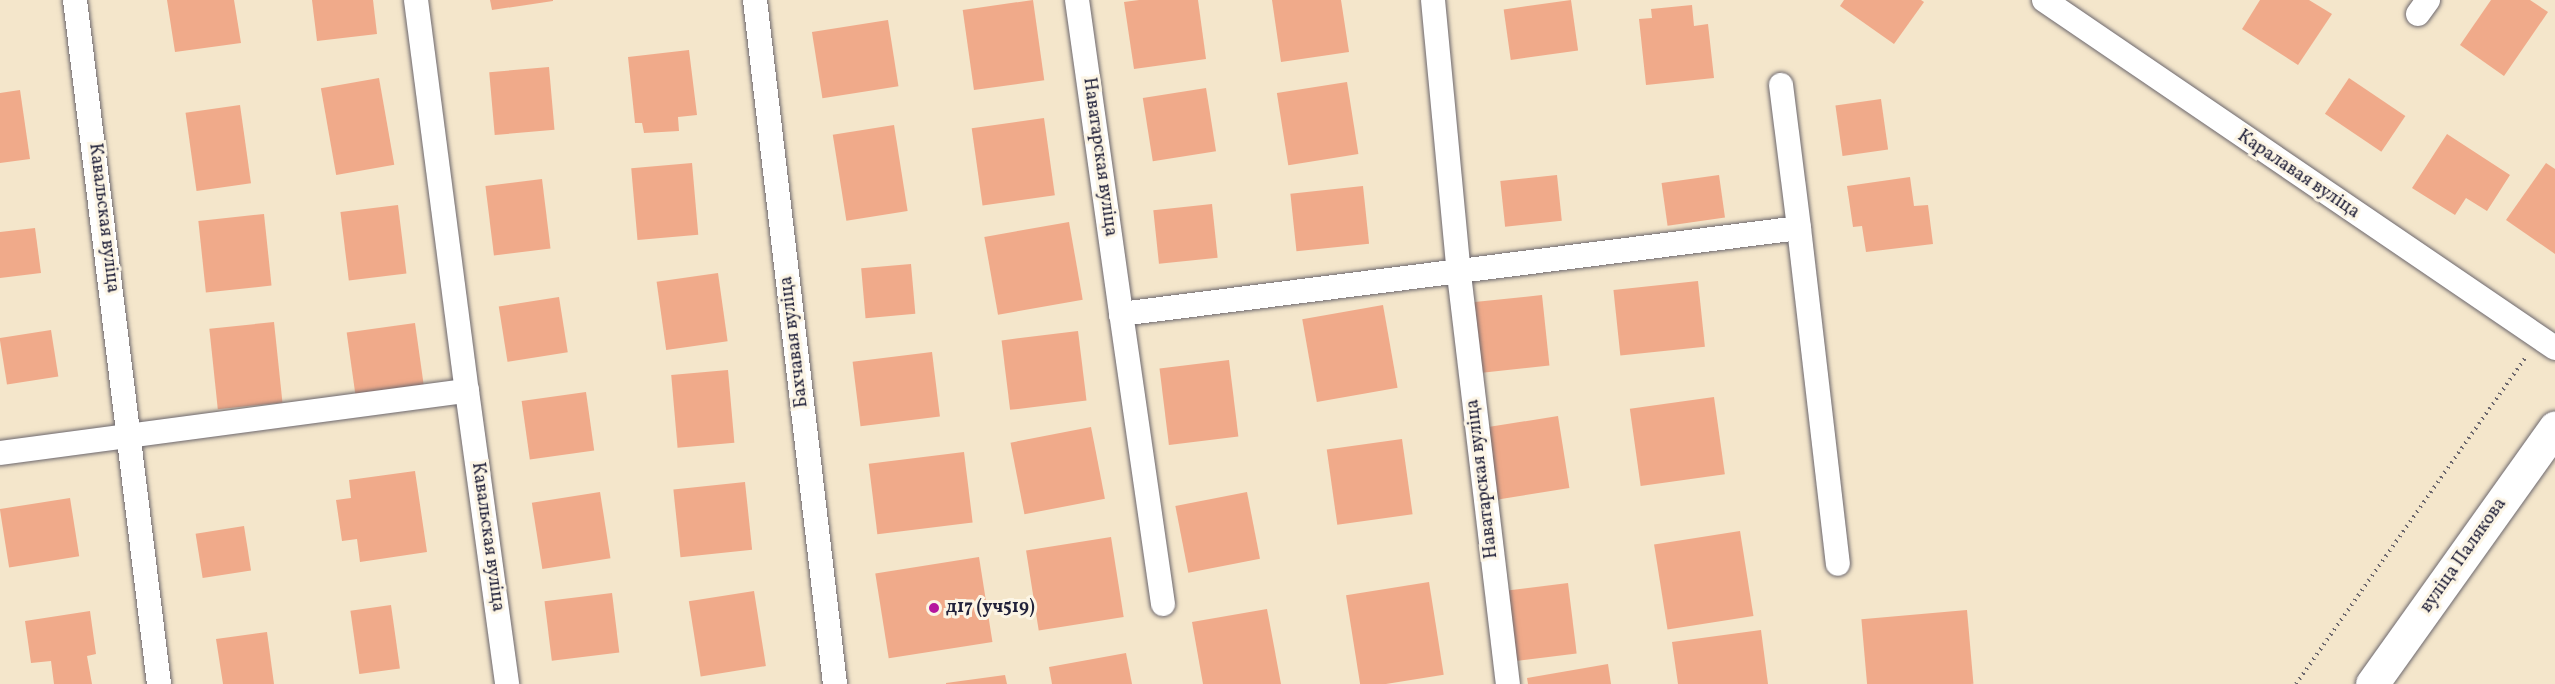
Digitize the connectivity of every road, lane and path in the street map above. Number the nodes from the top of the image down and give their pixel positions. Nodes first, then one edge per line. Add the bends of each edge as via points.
1 (75, 0) edge
2 (416, 0) edge
3 (755, 0) edge
4 (1077, 0) edge
5 (1433, 0) edge
6 (2044, 0) edge
7 (1781, 85) dead end
8 (1799, 228) junction
9 (1459, 274) junction
10 (1121, 314) junction
11 (2548, 343) edge
12 (467, 391) junction
13 (2555, 427) edge
14 (130, 435) junction
15 (0, 453) edge
16 (1838, 564) dead end
17 (1163, 604) dead end
18 (159, 684) edge
19 (507, 684) edge
20 (835, 684) edge
21 (1508, 684) edge
22 (2296, 684) edge
23 (2372, 684) edge

1 - 14 street, Кавальская вуліца
2 - 12 street, Кавальская вуліца
3 - 20 street, Бахчавая вуліца
4 - 10 street, Наватарская вуліца
5 - 9 street, Наватарская вуліца
6 - 11 street, Каралавая вуліца
7 - 8 street
8 - 9 street
8 - 16 street
9 - 10 street
9 - 21 street, Наватарская вуліца
10 - 17 street, Наватарская вуліца
11 - 22 path
12 - 14 street
12 - 19 street, Кавальская вуліца
13 - 23 street, вуліца Палякова
14 - 15 street
14 - 18 street, Кавальская вуліца

